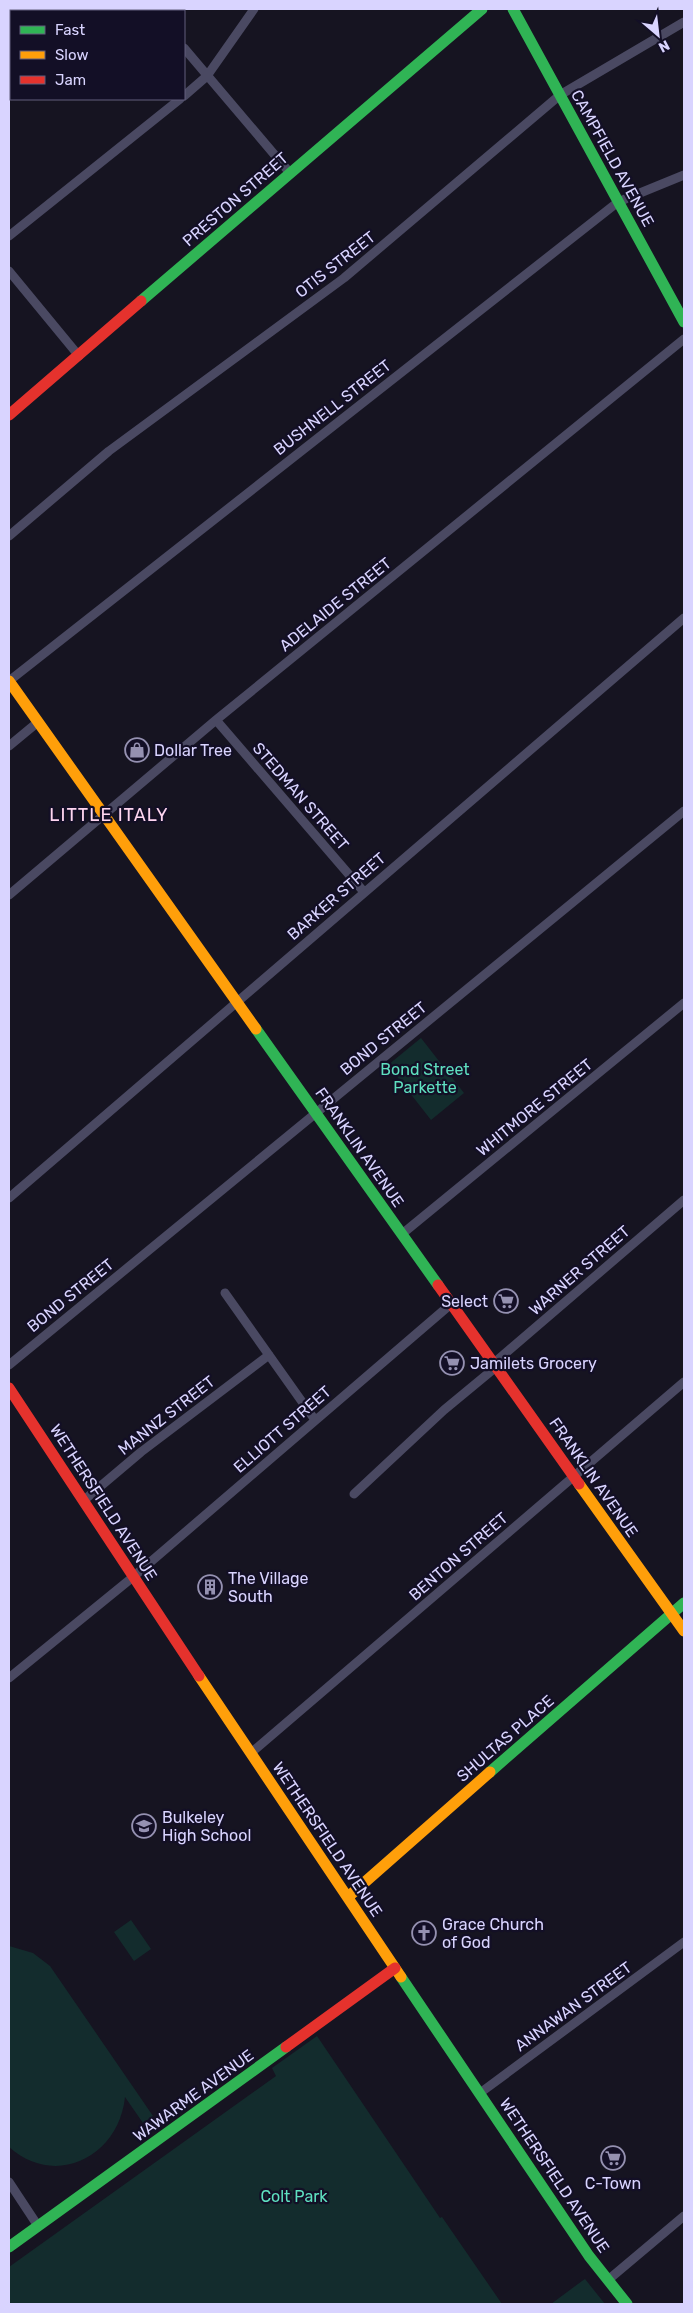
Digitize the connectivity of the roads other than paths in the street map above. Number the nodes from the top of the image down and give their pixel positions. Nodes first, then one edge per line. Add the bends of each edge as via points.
1 (254, 9) edge
2 (482, 9) edge
3 (513, 9) edge
4 (684, 22) edge
5 (185, 49) edge
6 (208, 76) junction
7 (185, 95) edge
8 (560, 95) junction
9 (179, 100) edge
10 (290, 173) junction
11 (684, 175) edge
12 (618, 202) junction
13 (9, 236) edge
14 (9, 271) edge
15 (684, 322) edge
16 (684, 339) edge
17 (79, 356) junction
18 (9, 415) edge
19 (9, 536) edge
20 (684, 618) edge
21 (9, 681) edge
22 (216, 720) junction
23 (38, 722) junction
24 (9, 746) edge
25 (684, 810) edge
26 (104, 815) junction
27 (364, 892) junction
28 (9, 895) edge
29 (236, 1002) junction
30 (684, 1003) edge
31 (316, 1113) junction
32 (9, 1198) edge
33 (684, 1200) edge
34 (402, 1234) junction
35 (225, 1293) dead end
36 (451, 1304) junction
37 (269, 1355) junction
38 (9, 1365) edge
39 (495, 1365) junction
40 (684, 1382) edge
41 (9, 1388) edge
42 (315, 1420) junction
43 (574, 1476) junction
44 (354, 1494) dead end
45 (83, 1501) junction
46 (133, 1577) junction
47 (684, 1603) edge
48 (672, 1614) junction
49 (684, 1631) edge
50 (9, 1678) edge
51 (251, 1753) junction
52 (348, 1897) junction
53 (684, 1942) edge
54 (396, 1968) junction
55 (480, 2093) junction
56 (9, 2182) edge
57 (684, 2216) edge
58 (38, 2226) junction
59 (9, 2247) edge
60 (608, 2280) junction
61 (627, 2304) edge

1 - 6 street
2 - 10 main road, PRESTON STREET
3 - 8 main road, CAMPFIELD AVENUE
4 - 8 street, OTIS STREET
5 - 6 street
6 - 7 street
6 - 10 street
8 - 12 main road, CAMPFIELD AVENUE
8 - 19 street, OTIS STREET via 344,278 109,451
9 - 13 street
10 - 17 main road, PRESTON STREET
11 - 12 street, BUSHNELL STREET
12 - 15 main road, CAMPFIELD AVENUE
12 - 21 street, BUSHNELL STREET
14 - 17 street
16 - 22 street, ADELAIDE STREET
17 - 18 main road, PRESTON STREET
20 - 27 street, BARKER STREET
21 - 23 main road, FRANKLIN AVENUE
22 - 26 street, ADELAIDE STREET
22 - 27 street, STEDMAN STREET
23 - 24 street
23 - 26 main road, FRANKLIN AVENUE
25 - 31 street, BOND STREET
26 - 28 street, ADELAIDE STREET
26 - 29 main road, FRANKLIN AVENUE
27 - 29 street, BARKER STREET
29 - 31 main road, FRANKLIN AVENUE
29 - 32 street, BARKER STREET
30 - 34 street, WHITMORE STREET
31 - 34 main road, FRANKLIN AVENUE
31 - 38 street, BOND STREET
33 - 39 street, WARNER STREET
34 - 36 main road, FRANKLIN AVENUE
35 - 37 street
36 - 39 main road, FRANKLIN AVENUE
36 - 42 street, ELLIOTT STREET
37 - 42 street
37 - 45 street, MANNZ STREET via 141,1452
39 - 43 main road, FRANKLIN AVENUE
39 - 44 street, WARNER STREET
40 - 43 street, BENTON STREET
41 - 45 main road, WETHERSFIELD AVENUE
42 - 46 street, ELLIOTT STREET
43 - 48 main road, FRANKLIN AVENUE
43 - 51 street, BENTON STREET
45 - 46 main road, WETHERSFIELD AVENUE
46 - 50 street, ELLIOTT STREET
46 - 51 main road, WETHERSFIELD AVENUE
47 - 48 main road, SHULTAS PLACE
48 - 49 main road, FRANKLIN AVENUE
48 - 52 main road, SHULTAS PLACE
51 - 52 main road, WETHERSFIELD AVENUE
52 - 54 main road, WETHERSFIELD AVENUE
53 - 55 street, ANNAWAN STREET
54 - 55 main road, WETHERSFIELD AVENUE
54 - 58 main road, WAWARME AVENUE
55 - 60 main road, WETHERSFIELD AVENUE
56 - 58 street
57 - 60 street
58 - 59 main road, WAWARME AVENUE
60 - 61 main road, WETHERSFIELD AVENUE

